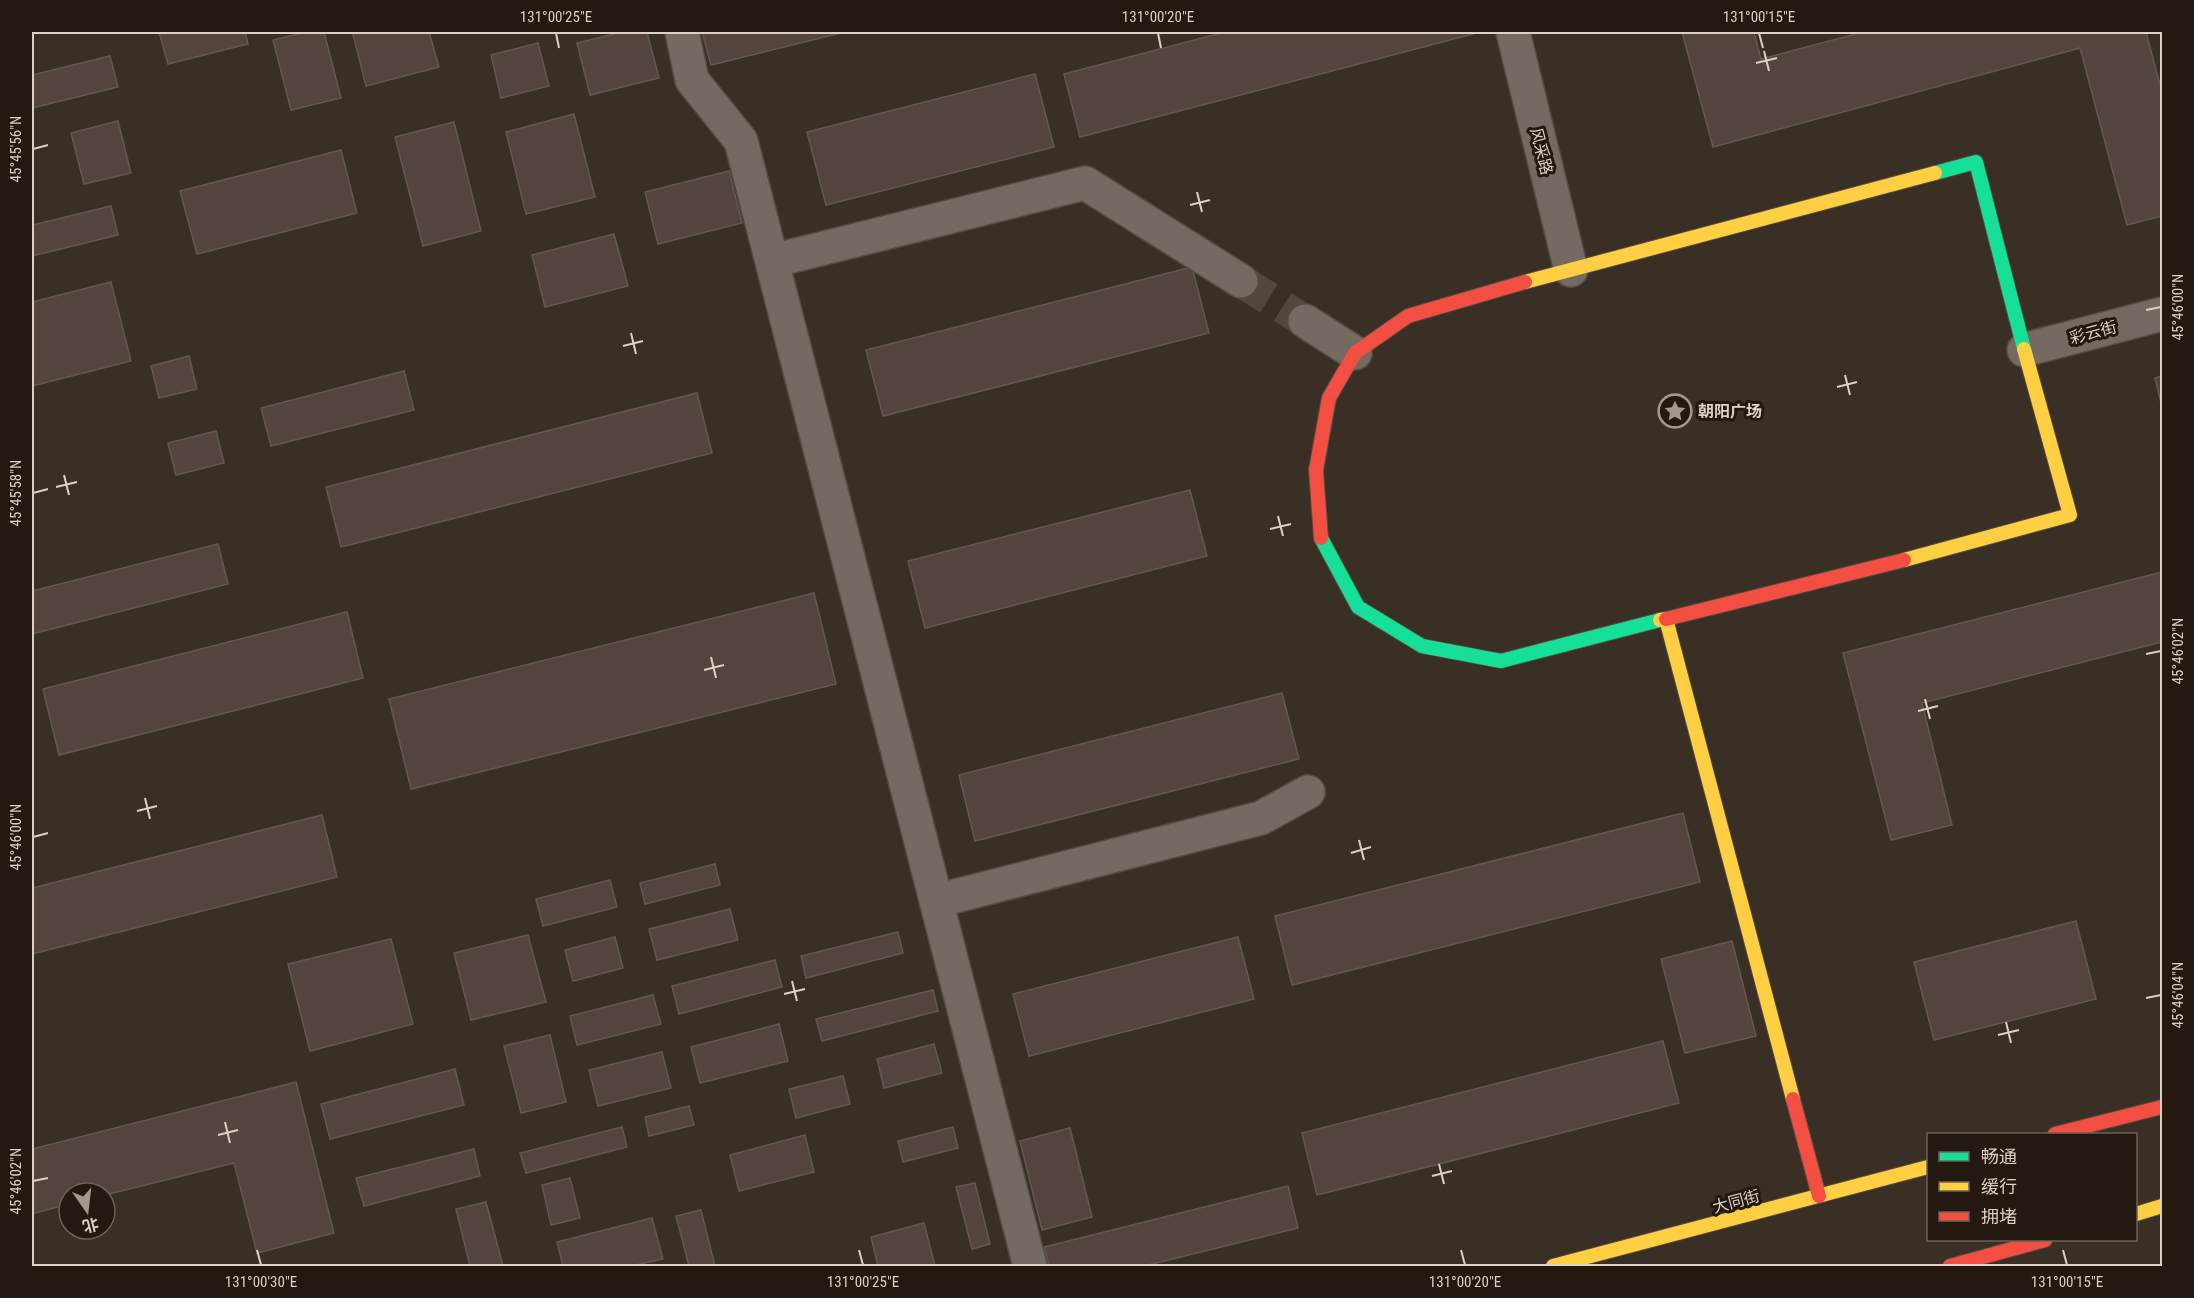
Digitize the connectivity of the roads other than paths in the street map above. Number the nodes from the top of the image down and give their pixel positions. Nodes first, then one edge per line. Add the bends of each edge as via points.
1 (682, 32) edge
2 (1513, 32) edge
3 (772, 261) junction
4 (1571, 270) junction
5 (1241, 281) tunnel mouth
6 (2163, 314) edge
7 (1305, 321) tunnel mouth
8 (2024, 350) junction
9 (1355, 353) junction
10 (1666, 619) junction
11 (1308, 792) dead end
12 (936, 901) junction
13 (2163, 1107) edge
14 (2059, 1133) edge
15 (1927, 1168) edge
16 (1819, 1196) junction
17 (2163, 1206) edge
18 (2137, 1214) edge
19 (2038, 1241) edge
20 (1030, 1266) edge
21 (1553, 1266) edge
22 (1950, 1266) edge

1 - 3 street via 692,80 741,141
2 - 4 street, 风采路
3 - 5 street via 1085,183
3 - 12 street
4 - 8 street via 1977,162
4 - 9 street via 1408,316
6 - 8 street, 彩云街
7 - 9 street
8 - 10 street via 2070,515
9 - 10 street via 1329,398 1316,470 1319,535 1358,607 1422,646 1501,662
10 - 16 street
11 - 12 street via 1261,818
12 - 20 street
13 - 14 street
15 - 16 street, 大同街
16 - 21 street, 大同街
17 - 18 street
19 - 22 street

